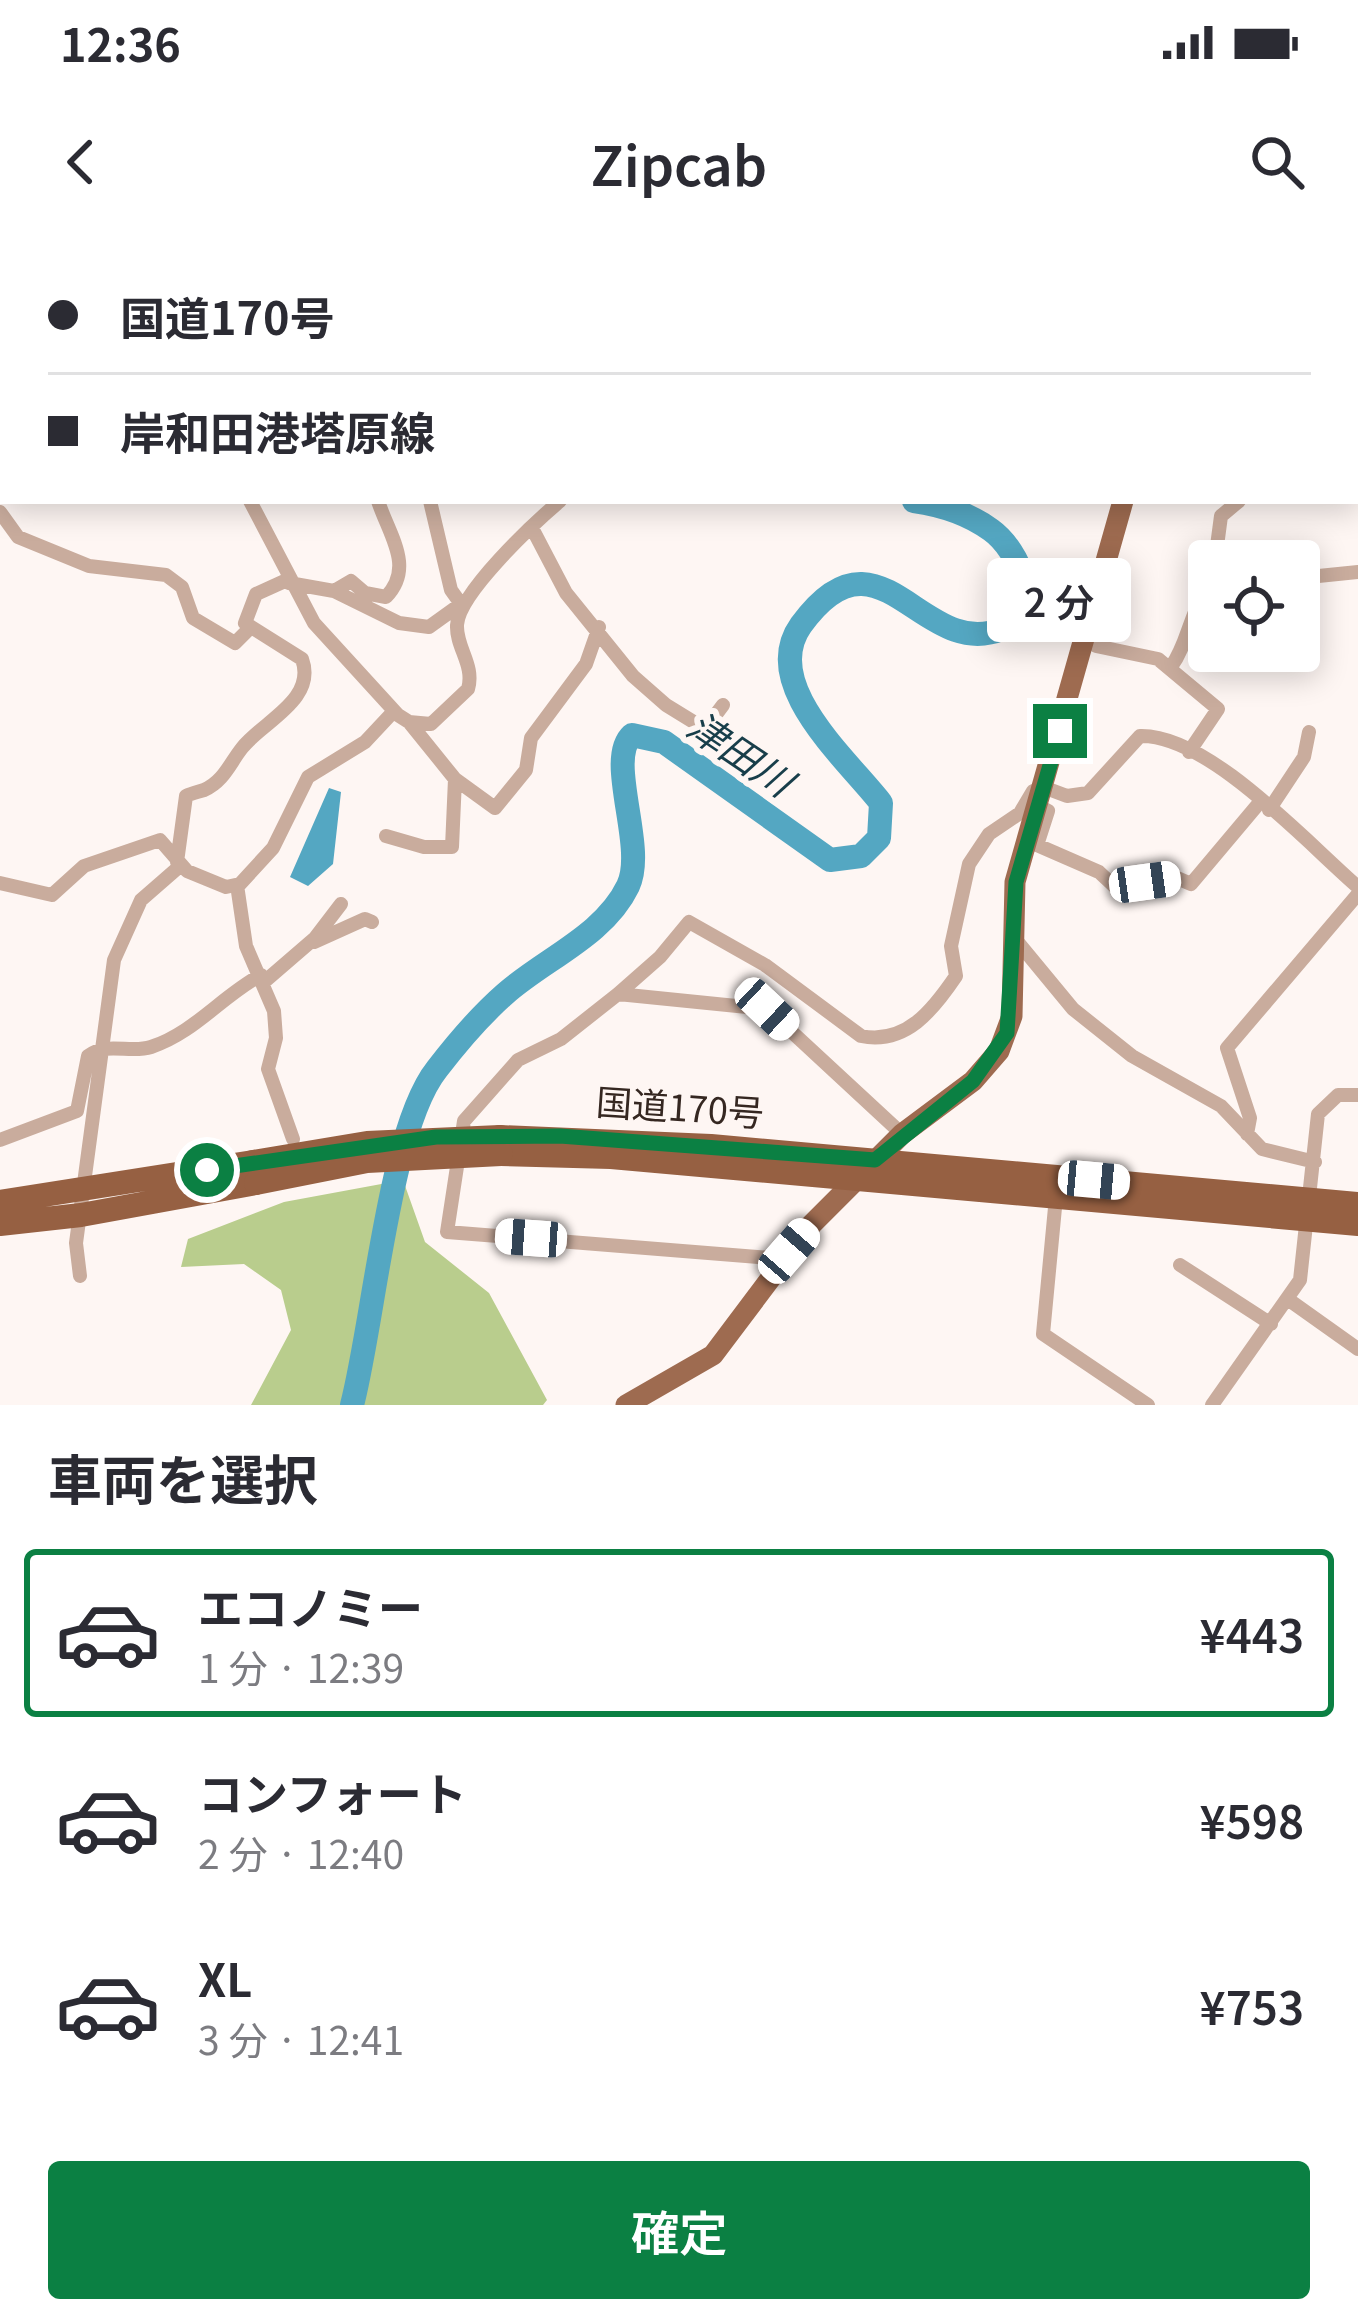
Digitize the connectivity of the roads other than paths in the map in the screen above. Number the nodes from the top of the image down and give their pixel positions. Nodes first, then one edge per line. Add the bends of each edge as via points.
1 (251, 504) edge
2 (379, 504) edge
3 (431, 504) edge
4 (1122, 504) edge
5 (1235, 504) edge
6 (541, 508) edge
7 (0, 512) edge
8 (532, 528) junction
9 (1218, 540) edge
10 (1356, 571) edge
11 (1320, 575) edge
12 (288, 582) junction
13 (334, 592) junction
14 (461, 604) junction
15 (1093, 614) junction
16 (599, 627) junction
17 (249, 629) junction
18 (1188, 635) edge
19 (1171, 667) junction
20 (723, 705) dead end
21 (394, 711) junction
22 (409, 722) junction
23 (1310, 732) dead end
24 (1189, 752) junction
25 (1050, 763) junction
26 (455, 779) junction
27 (1040, 796) junction
28 (1264, 806) junction
29 (386, 836) dead end
30 (178, 864) junction
31 (0, 884) edge
32 (237, 885) junction
33 (1358, 891) edge
34 (341, 904) dead end
35 (372, 922) dead end
36 (1013, 936) junction
37 (309, 944) junction
38 (263, 979) junction
39 (618, 994) junction
40 (98, 1048) junction
41 (1358, 1095) edge
42 (1247, 1133) junction
43 (902, 1134) junction
44 (293, 1139) dead end
45 (0, 1140) edge
46 (501, 1145) junction
47 (875, 1160) junction
48 (1315, 1162) junction
49 (857, 1181) junction
50 (1056, 1197) junction
51 (0, 1202) edge
52 (81, 1204) junction
53 (1358, 1204) edge
54 (1311, 1209) junction
55 (0, 1223) edge
56 (1358, 1224) edge
57 (783, 1259) junction
58 (1180, 1265) dead end
59 (80, 1276) dead end
60 (1289, 1300) junction
61 (1271, 1324) junction
62 (1358, 1349) edge
63 (626, 1405) edge
64 (1148, 1405) edge
65 (1212, 1405) edge

1 - 12 street
2 - 13 street via 402,558 398,583 386,597 351,581
3 - 14 street
4 - 15 main road
5 - 9 street via 1221,516
6 - 8 street
7 - 17 street via 18,537 89,566 166,575 182,587 193,618 235,643
8 - 14 street
8 - 16 street via 566,592
10 - 11 street
12 - 13 street
12 - 17 street via 256,594 245,613
12 - 21 street via 336,652
13 - 14 street via 416,627
14 - 22 street via 456,630 469,663 468,689 444,718
15 - 19 street via 1101,621 1096,646
15 - 25 main road
16 - 20 street via 633,676 666,705 705,729
16 - 26 street via 586,664 531,738 526,770 495,808
17 - 30 street via 302,659 304,677 291,706 243,746 233,767 186,796
18 - 19 street
19 - 24 street via 1218,709
21 - 22 street
21 - 32 street via 365,742 308,778 273,848
22 - 26 street
23 - 28 street via 1304,757
24 - 27 street via 1163,736 1140,736 1088,794
24 - 28 street
25 - 27 main road
25 - 39 street via 1028,803 989,834 969,864 951,946 956,976 895,1037 862,1036 689,922
26 - 29 street via 452,847
27 - 28 street via 1048,812 1036,845 1114,886 1177,878 1191,884
27 - 36 main road via 1016,882
28 - 33 street
30 - 31 street via 160,840 84,866 52,895
30 - 32 street
30 - 40 street via 141,900 122,934
32 - 38 street via 241,929
33 - 42 street via 1228,1048 1250,1118
34 - 37 street
35 - 37 street
36 - 42 street via 1088,1022 1132,1057 1221,1106
36 - 43 main road via 1012,1016 999,1051
37 - 38 street
38 - 40 street via 228,993 193,1026 148,1048
38 - 44 street via 276,1038 268,1069
39 - 43 street via 767,1009
39 - 57 street via 561,1040 518,1060 464,1121 446,1232
40 - 45 street via 88,1056 77,1111
40 - 52 street
41 - 48 street via 1325,1102
42 - 48 street via 1262,1149
43 - 47 main road
46 - 47 highway, 国道170号 via 560,1136
46 - 49 highway, 国道170号
46 - 52 highway, 国道170号, bridge via 254,1172
47 - 49 main road
47 - 54 highway, 国道170号
48 - 54 street
49 - 50 highway, 国道170号
49 - 57 main road
50 - 54 highway, 国道170号
50 - 64 street via 1042,1334
51 - 52 highway, 国道170号
52 - 55 highway, 国道170号
52 - 59 street
53 - 54 highway, 国道170号
54 - 56 highway, 国道170号
54 - 60 street
57 - 63 main road via 713,1354
58 - 61 street
60 - 61 street
60 - 62 street
61 - 65 street

